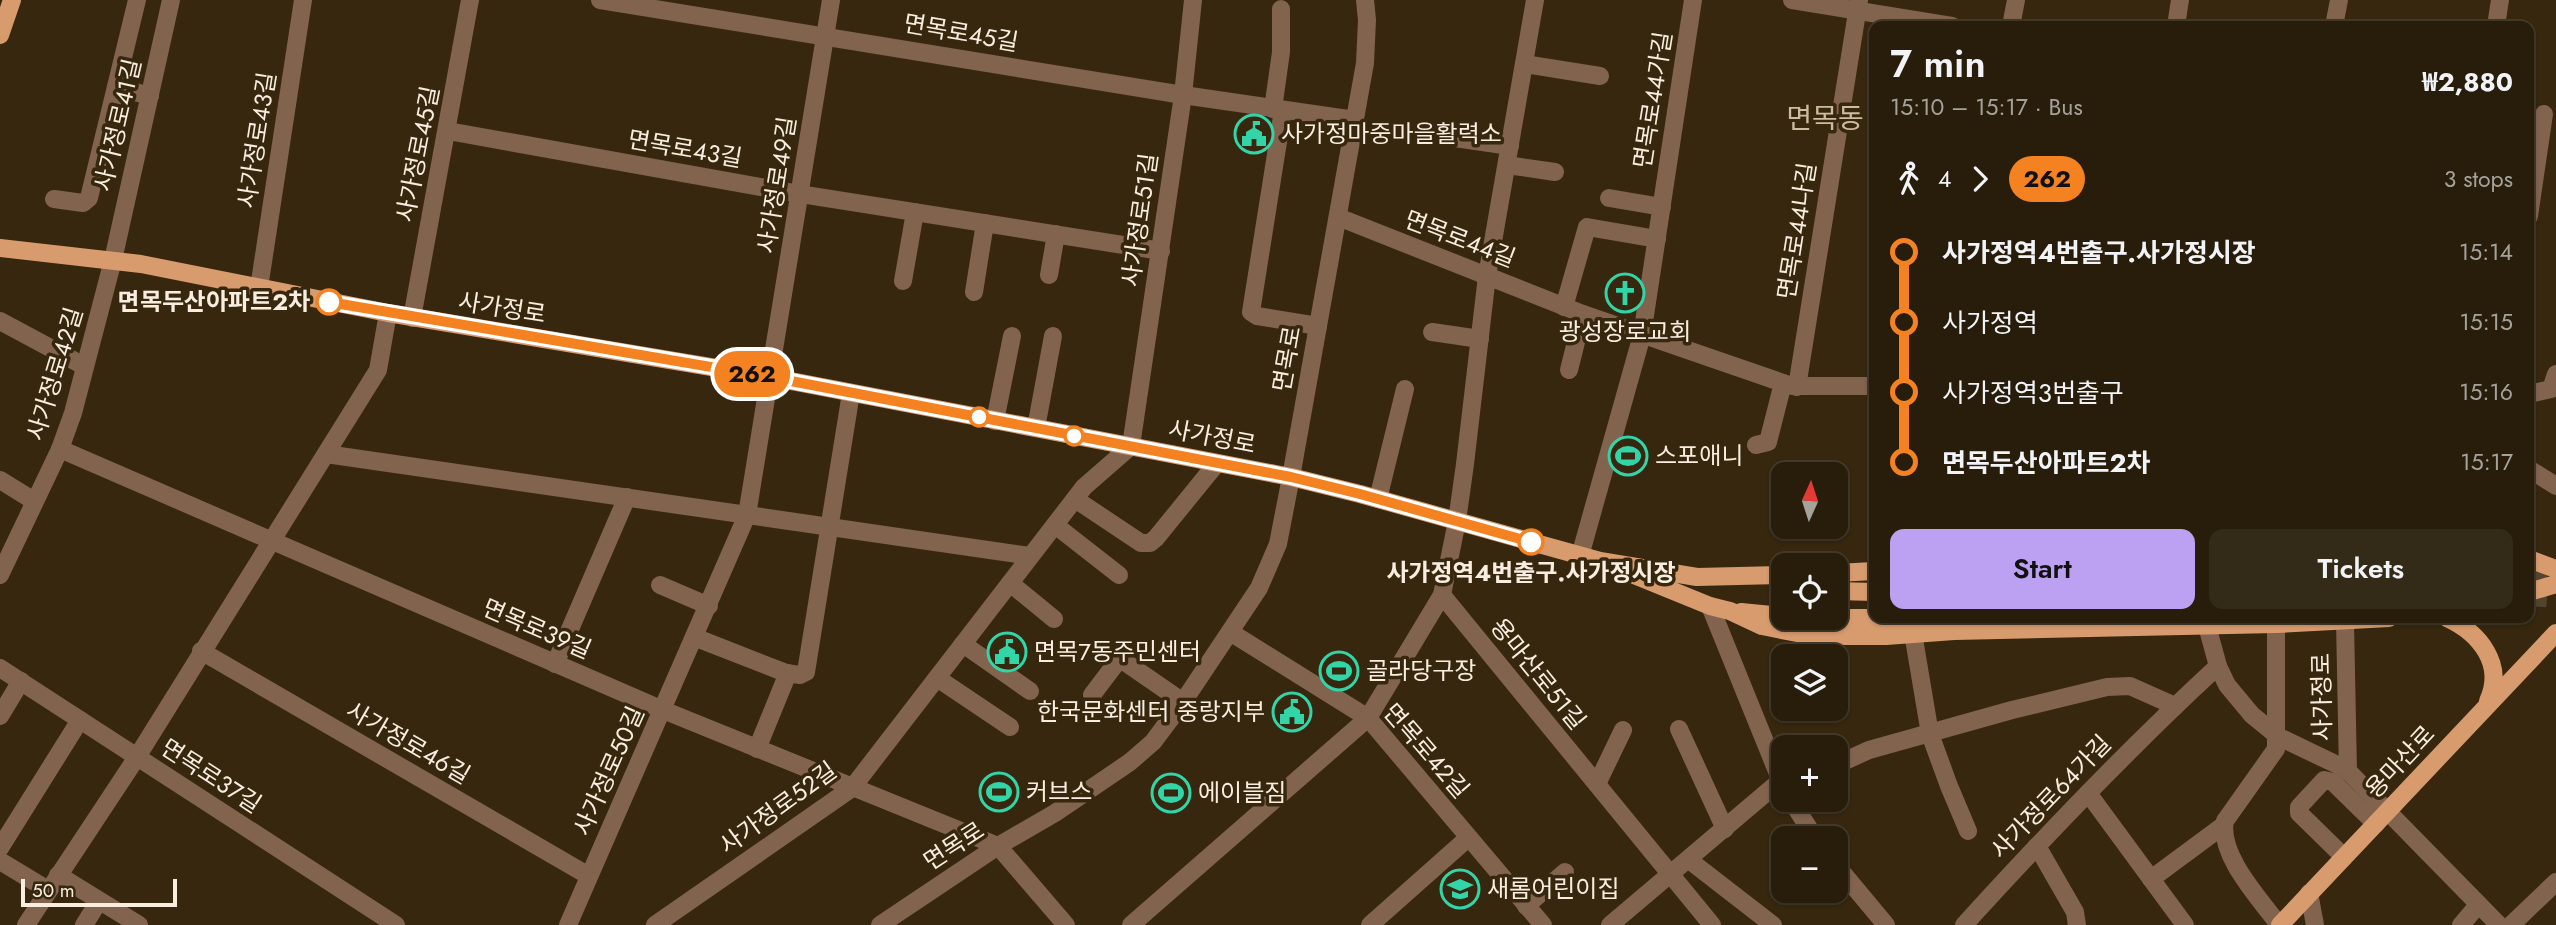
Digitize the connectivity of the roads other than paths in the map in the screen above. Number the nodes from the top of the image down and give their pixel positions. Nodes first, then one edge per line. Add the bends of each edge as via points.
1 (12, 0) edge
2 (137, 0) edge
3 (171, 0) edge
4 (303, 0) edge
5 (470, 0) edge
6 (605, 0) edge
7 (831, 0) edge
8 (1193, 0) edge
9 (1366, 0) edge
10 (1535, 0) edge
11 (1693, 0) edge
12 (1792, 0) edge
13 (2016, 0) edge
14 (2180, 0) edge
15 (2339, 0) edge
16 (2500, 0) edge
17 (1858, 6) edge
18 (691, 7) edge
19 (1281, 9) dead end
20 (1928, 21) edge
21 (2012, 21) edge
22 (2177, 21) edge
23 (2335, 21) edge
24 (2497, 21) edge
25 (0, 35) edge
26 (826, 35) junction
27 (1524, 64) junction
28 (1600, 76) dead end
29 (116, 87) junction
30 (1183, 95) junction
31 (150, 96) junction
32 (1278, 109) junction
33 (2543, 114) edge
34 (1355, 120) junction
35 (448, 131) junction
36 (1448, 137) dead end
37 (1510, 146) junction
38 (1507, 165) junction
39 (1555, 172) dead end
40 (2534, 180) edge
41 (800, 194) junction
42 (1609, 198) dead end
43 (54, 199) dead end
44 (1662, 207) junction
45 (915, 212) junction
46 (1338, 218) junction
47 (985, 223) junction
48 (1056, 234) junction
49 (1657, 239) junction
50 (0, 248) edge
51 (1161, 251) junction
52 (113, 260) junction
53 (1049, 275) dead end
54 (1487, 276) junction
55 (903, 281) dead end
56 (259, 288) junction
57 (974, 292) dead end
58 (1564, 307) junction
59 (388, 313) junction
60 (1583, 314) junction
61 (412, 318) junction
62 (0, 321) edge
63 (1318, 326) junction
64 (1432, 332) dead end
65 (1642, 335) junction
66 (1012, 336) dead end
67 (1053, 336) dead end
68 (1480, 339) junction
69 (84, 366) junction
70 (1569, 370) dead end
71 (2556, 374) edge
72 (770, 377) junction
73 (1790, 385) junction
74 (1869, 386) edge
75 (1405, 389) dead end
76 (851, 393) junction
77 (2534, 393) edge
78 (995, 421) junction
79 (1036, 428) junction
80 (1756, 445) dead end
81 (1131, 446) junction
82 (60, 449) junction
83 (326, 454) junction
84 (1217, 463) junction
85 (2534, 472) edge
86 (1291, 477) junction
87 (0, 480) edge
88 (2556, 486) edge
89 (627, 497) junction
90 (1075, 499) junction
91 (1378, 499) junction
92 (34, 501) junction
93 (747, 515) junction
94 (1457, 521) junction
95 (1055, 525) junction
96 (830, 528) junction
97 (273, 541) junction
98 (1030, 556) junction
99 (1580, 556) junction
100 (1600, 561) junction
101 (2534, 561) edge
102 (2556, 569) edge
103 (1869, 571) edge
104 (1848, 572) edge
105 (0, 575) edge
106 (1119, 575) dead end
107 (1771, 575) edge
108 (1697, 577) junction
109 (1010, 583) junction
110 (2556, 584) edge
111 (660, 585) dead end
112 (1771, 586) edge
113 (1848, 591) edge
114 (2534, 591) edge
115 (1869, 592) edge
116 (1442, 595) junction
117 (709, 606) junction
118 (1710, 606) junction
119 (1730, 611) junction
120 (1771, 615) edge
121 (1848, 618) edge
122 (1869, 618) edge
123 (1054, 619) dead end
124 (2299, 623) edge
125 (2345, 623) edge
126 (2455, 623) edge
127 (2276, 624) junction
128 (2207, 626) junction
129 (1230, 632) junction
130 (1913, 632) junction
131 (2556, 633) edge
132 (694, 637) junction
133 (964, 644) junction
134 (201, 651) junction
135 (555, 664) junction
136 (2218, 666) junction
137 (0, 668) edge
138 (788, 673) junction
139 (937, 678) junction
140 (21, 681) junction
141 (1030, 691) dead end
142 (1092, 695) dead end
143 (1183, 702) junction
144 (2175, 706) junction
145 (2486, 708) junction
146 (663, 710) junction
147 (0, 716) edge
148 (1368, 718) junction
149 (80, 720) junction
150 (1010, 727) dead end
151 (1679, 729) dead end
152 (1623, 730) dead end
153 (1930, 734) junction
154 (2278, 736) junction
155 (757, 748) junction
156 (1771, 756) edge
157 (136, 757) junction
158 (1848, 760) edge
159 (2348, 772) junction
160 (1597, 784) junction
161 (852, 788) junction
162 (1771, 792) edge
163 (2088, 793) junction
164 (2382, 818) junction
165 (2224, 825) junction
166 (1725, 829) junction
167 (1968, 831) dead end
168 (1468, 838) junction
169 (998, 846) junction
170 (2037, 846) junction
171 (0, 848) edge
172 (2344, 857) junction
173 (1689, 860) junction
174 (0, 861) edge
175 (1565, 872) dead end
176 (58, 875) junction
177 (1671, 875) junction
178 (589, 876) junction
179 (1848, 879) edge
180 (2151, 879) junction
181 (2556, 881) edge
182 (48, 890) junction
183 (2309, 893) junction
184 (99, 901) junction
185 (2478, 905) junction
186 (1526, 906) junction
187 (26, 925) edge
188 (84, 925) edge
189 (139, 925) edge
190 (396, 925) edge
191 (568, 925) edge
192 (656, 925) edge
193 (880, 925) edge
194 (1066, 925) edge
195 (1131, 925) edge
196 (1370, 925) edge
197 (1543, 925) edge
198 (1611, 925) edge
199 (1712, 925) edge
200 (1773, 925) edge
201 (1886, 925) edge
202 (1964, 925) edge
203 (2077, 925) edge
204 (2185, 925) edge
205 (2279, 925) edge
206 (2315, 925) edge
207 (2461, 925) edge
208 (2499, 925) edge
209 (2511, 925) edge

1 - 25 main road
2 - 29 street
3 - 31 street, 사가정로41길
4 - 56 street, 사가정로43길
5 - 35 street, 사가정로45길
6 - 18 street, 면목로45길
7 - 26 street, 사가정로49길
8 - 30 street, 사가정로51길
9 - 34 street, 면목로 via 1365,63
10 - 27 street
11 - 44 street, 면목로44가길
12 - 17 street
13 - 21 street
14 - 22 street
15 - 23 street
16 - 24 street
17 - 20 street
17 - 73 street, 면목로44나길
18 - 26 street, 면목로45길
19 - 32 street
26 - 30 street, 면목로45길
26 - 41 street, 사가정로49길
27 - 28 street
27 - 37 street
29 - 31 street
29 - 43 street via 89,198 83,203
30 - 32 street, 면목로45길
30 - 51 street, 사가정로51길
31 - 52 street, 사가정로41길
32 - 34 street, 면목로45길
32 - 63 street via 1251,312
33 - 40 street
34 - 46 street, 면목로
35 - 41 street, 면목로43길
35 - 61 street, 사가정로45길
36 - 37 street
37 - 38 street
38 - 39 street
38 - 54 street
41 - 45 street, 면목로43길
41 - 72 street, 사가정로49길
42 - 44 street, 면목로44가길
44 - 49 street, 면목로44가길
45 - 47 street, 면목로43길
45 - 55 street
46 - 54 street, 면목로44길
46 - 63 street, 면목로
47 - 48 street, 면목로43길
47 - 57 street
48 - 51 street, 면목로43길
48 - 53 street
49 - 58 street via 1587,227
49 - 65 street, 면목로44가길
50 - 52 main road, 사가정로
51 - 81 street, 사가정로51길
52 - 56 main road, 사가정로
52 - 69 street, 사가정로42길
54 - 58 street, 면목로44길
54 - 68 street
56 - 59 main road, 사가정로
58 - 60 street, 면목로44길
59 - 61 main road, 사가정로
59 - 83 street via 378,370
60 - 65 street, 면목로44길
60 - 70 street
61 - 72 main road, 사가정로
62 - 69 street
63 - 86 street, 면목로
64 - 68 street
65 - 73 street, 면목로44길
65 - 99 street
66 - 78 street
67 - 79 street
68 - 94 street
69 - 82 street, 사가정로42길
71 - 77 street via 2551,389
72 - 76 main road, 사가정로
72 - 93 street, 사가정로50길
73 - 74 street, 면목로44길
73 - 80 street, 면목로44나길 via 1768,442
75 - 91 street
76 - 78 main road, 사가정로
76 - 96 street
78 - 79 main road, 사가정로
79 - 81 main road, 사가정로
81 - 84 main road, 사가정로
81 - 90 street, 사가정로52길
82 - 92 street, 사가정로42길
82 - 97 street, 면목로39길
83 - 89 street
83 - 97 street
84 - 86 main road, 사가정로
84 - 90 street via 1156,538 1146,544
85 - 88 street
86 - 91 main road, 사가정로
86 - 129 street, 면목로 via 1272,562
87 - 92 street
89 - 93 street
89 - 135 street
90 - 95 street, 사가정로52길
91 - 94 main road, 사가정로
92 - 105 street, 사가정로42길
93 - 96 street
93 - 117 street, 사가정로50길
94 - 99 main road, 사가정로
94 - 116 street
95 - 98 street, 사가정로52길
95 - 106 street
96 - 98 street
96 - 138 street via 807,668 800,675
97 - 134 street
97 - 135 street, 면목로39길
98 - 109 street, 사가정로52길
99 - 100 main road, 사가정로
100 - 108 main road
100 - 118 main road
101 - 102 main road
103 - 104 main road
107 - 108 main road
108 - 112 main road
109 - 123 street
109 - 133 street, 사가정로52길
110 - 114 main road
111 - 117 street
113 - 115 main road
116 - 148 street
116 - 160 street, 용마산로51길
117 - 132 street, 사가정로50길
118 - 119 main road
118 - 156 street
119 - 120 main road
119 - 130 main road via 1762,626 1797,633 1870,636
121 - 122 main road
124 - 127 main road
125 - 159 street, 사가정로
126 - 145 main road via 2475,635 2489,655 2494,679
127 - 128 main road
127 - 154 street, 사가정로
128 - 130 main road
128 - 136 street
129 - 143 street, 면목로
129 - 148 street, 면목로42길
130 - 153 street
131 - 145 main road, 용마산로
132 - 138 street
132 - 146 street, 사가정로50길
133 - 139 street, 사가정로52길
133 - 141 street
134 - 157 street
134 - 178 street, 사가정로46길
135 - 146 street, 면목로39길
136 - 144 street, 사가정로64가길
136 - 154 street via 2238,701
137 - 140 street, 면목로37길
138 - 155 street
139 - 150 street
139 - 161 street, 사가정로52길
140 - 147 street
140 - 149 street, 면목로37길
142 - 143 street via 1120,660
143 - 169 street, 면목로 via 1153,742 1130,762
144 - 153 street via 2121,685
144 - 163 street, 사가정로64가길
145 - 164 main road, 용마산로
146 - 155 street, 면목로39길
146 - 178 street, 사가정로50길
148 - 168 street, 면목로42길
148 - 195 street
149 - 157 street, 면목로37길
149 - 171 street
151 - 166 street
152 - 160 street, 용마산로51길
153 - 158 street
153 - 167 street
154 - 159 street
154 - 165 street via 2272,757
155 - 161 street, 면목로39길
157 - 176 street
157 - 190 street, 면목로37길
159 - 164 street
160 - 177 street, 용마산로51길
161 - 169 street, 면목로39길
161 - 192 street, 사가정로52길
162 - 166 street
163 - 170 street, 사가정로64가길
163 - 180 street
164 - 172 main road, 용마산로
164 - 172 street via 2324,780 2299,807 2299,813
164 - 185 street
165 - 180 street
165 - 205 street via 2227,847 2239,870
166 - 173 street
168 - 186 street, 면목로42길
168 - 196 street
169 - 193 street, 면목로
169 - 194 street
170 - 202 street, 사가정로64가길
170 - 203 street
172 - 183 main road, 용마산로
173 - 177 street
173 - 200 street
174 - 182 street
175 - 186 street
176 - 182 street
176 - 184 street
177 - 198 street
177 - 199 street, 용마산로51길
178 - 191 street, 사가정로50길
179 - 201 street
180 - 204 street
181 - 209 street
182 - 187 street
183 - 205 main road, 용마산로
183 - 206 street
184 - 188 street
184 - 189 street
185 - 207 street
185 - 208 street
186 - 197 street, 면목로42길

